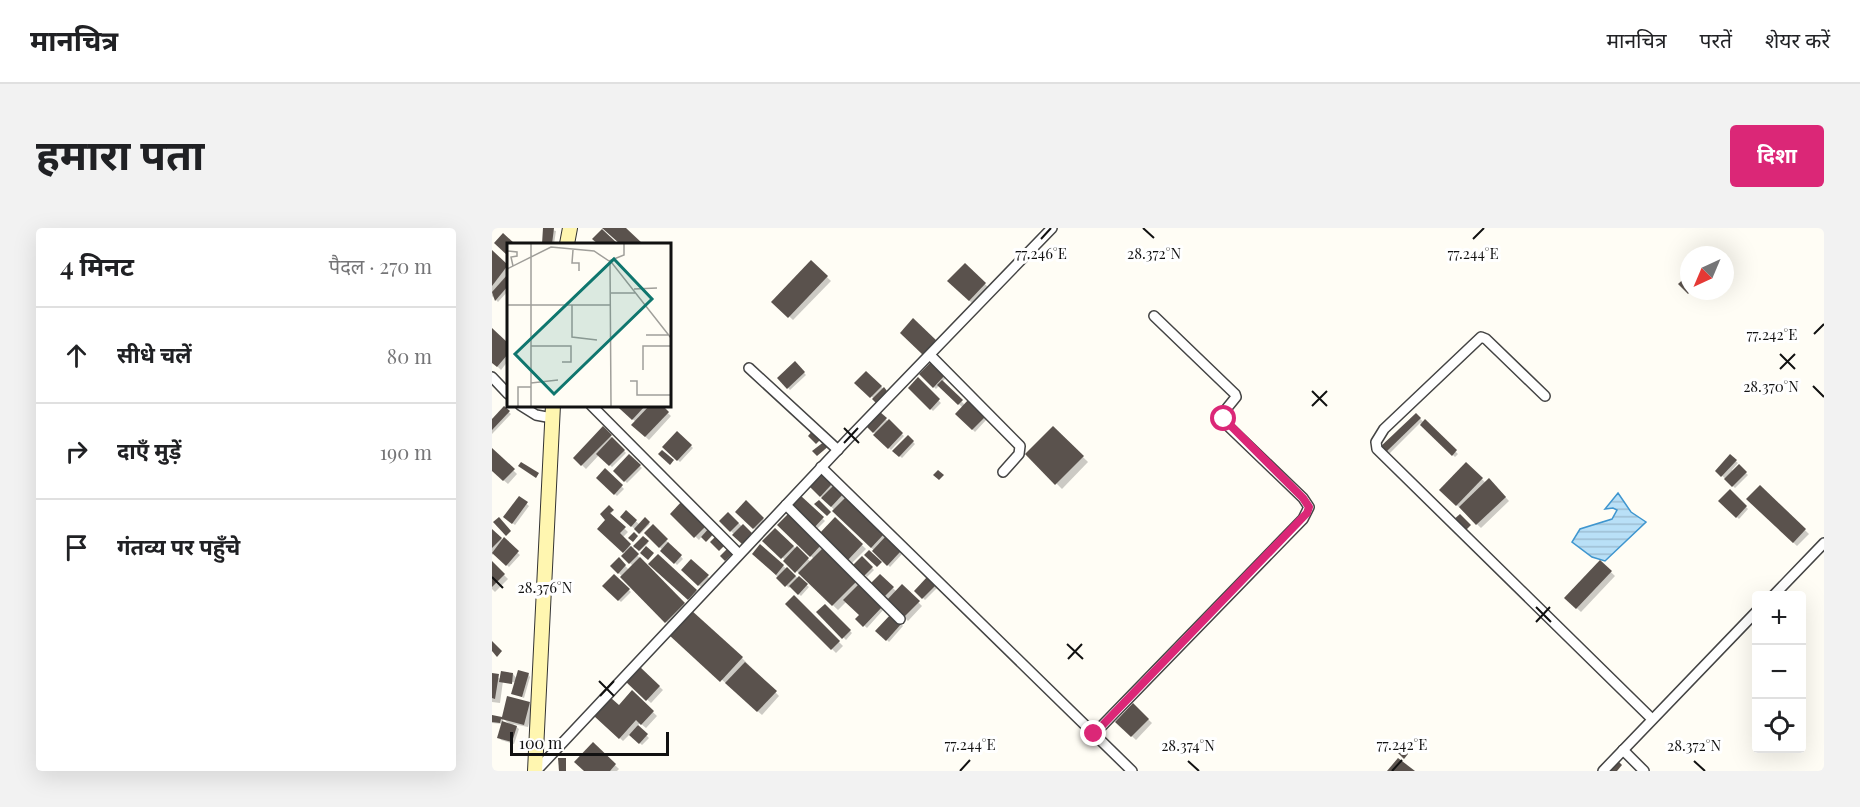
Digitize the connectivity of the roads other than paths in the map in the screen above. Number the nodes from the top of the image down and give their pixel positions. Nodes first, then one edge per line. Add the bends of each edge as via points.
1 (570, 228) edge
2 (1052, 228) edge
3 (567, 243) edge
4 (1154, 316) dead end
5 (931, 356) junction
6 (749, 369) dead end
7 (492, 377) edge
8 (507, 393) edge
9 (1545, 396) dead end
10 (522, 406) edge
11 (592, 406) edge
12 (552, 411) edge
13 (838, 450) junction
14 (821, 467) junction
15 (1003, 472) dead end
16 (786, 505) junction
17 (1824, 543) edge
18 (739, 554) junction
19 (1778, 591) edge
20 (1752, 616) edge
21 (900, 619) dead end
22 (1652, 719) junction
23 (1094, 734) junction
24 (1623, 750) junction
25 (535, 771) edge
26 (1132, 771) edge
27 (1603, 771) edge
28 (1644, 771) edge

1 - 3 main road
2 - 5 street
4 - 23 street via 1235,394 1224,413 1227,424 1309,507 1303,519
5 - 13 street
5 - 15 street via 1020,446 1021,451
6 - 13 street
7 - 8 street
9 - 22 street via 1481,337 1384,429 1376,442 1377,450
10 - 12 street via 536,415
11 - 18 street
12 - 25 main road
13 - 14 street
14 - 16 street
14 - 23 street
16 - 18 street
16 - 21 street
17 - 19 street
18 - 25 street
20 - 22 street
22 - 24 street
23 - 26 street
24 - 27 street
24 - 28 street

